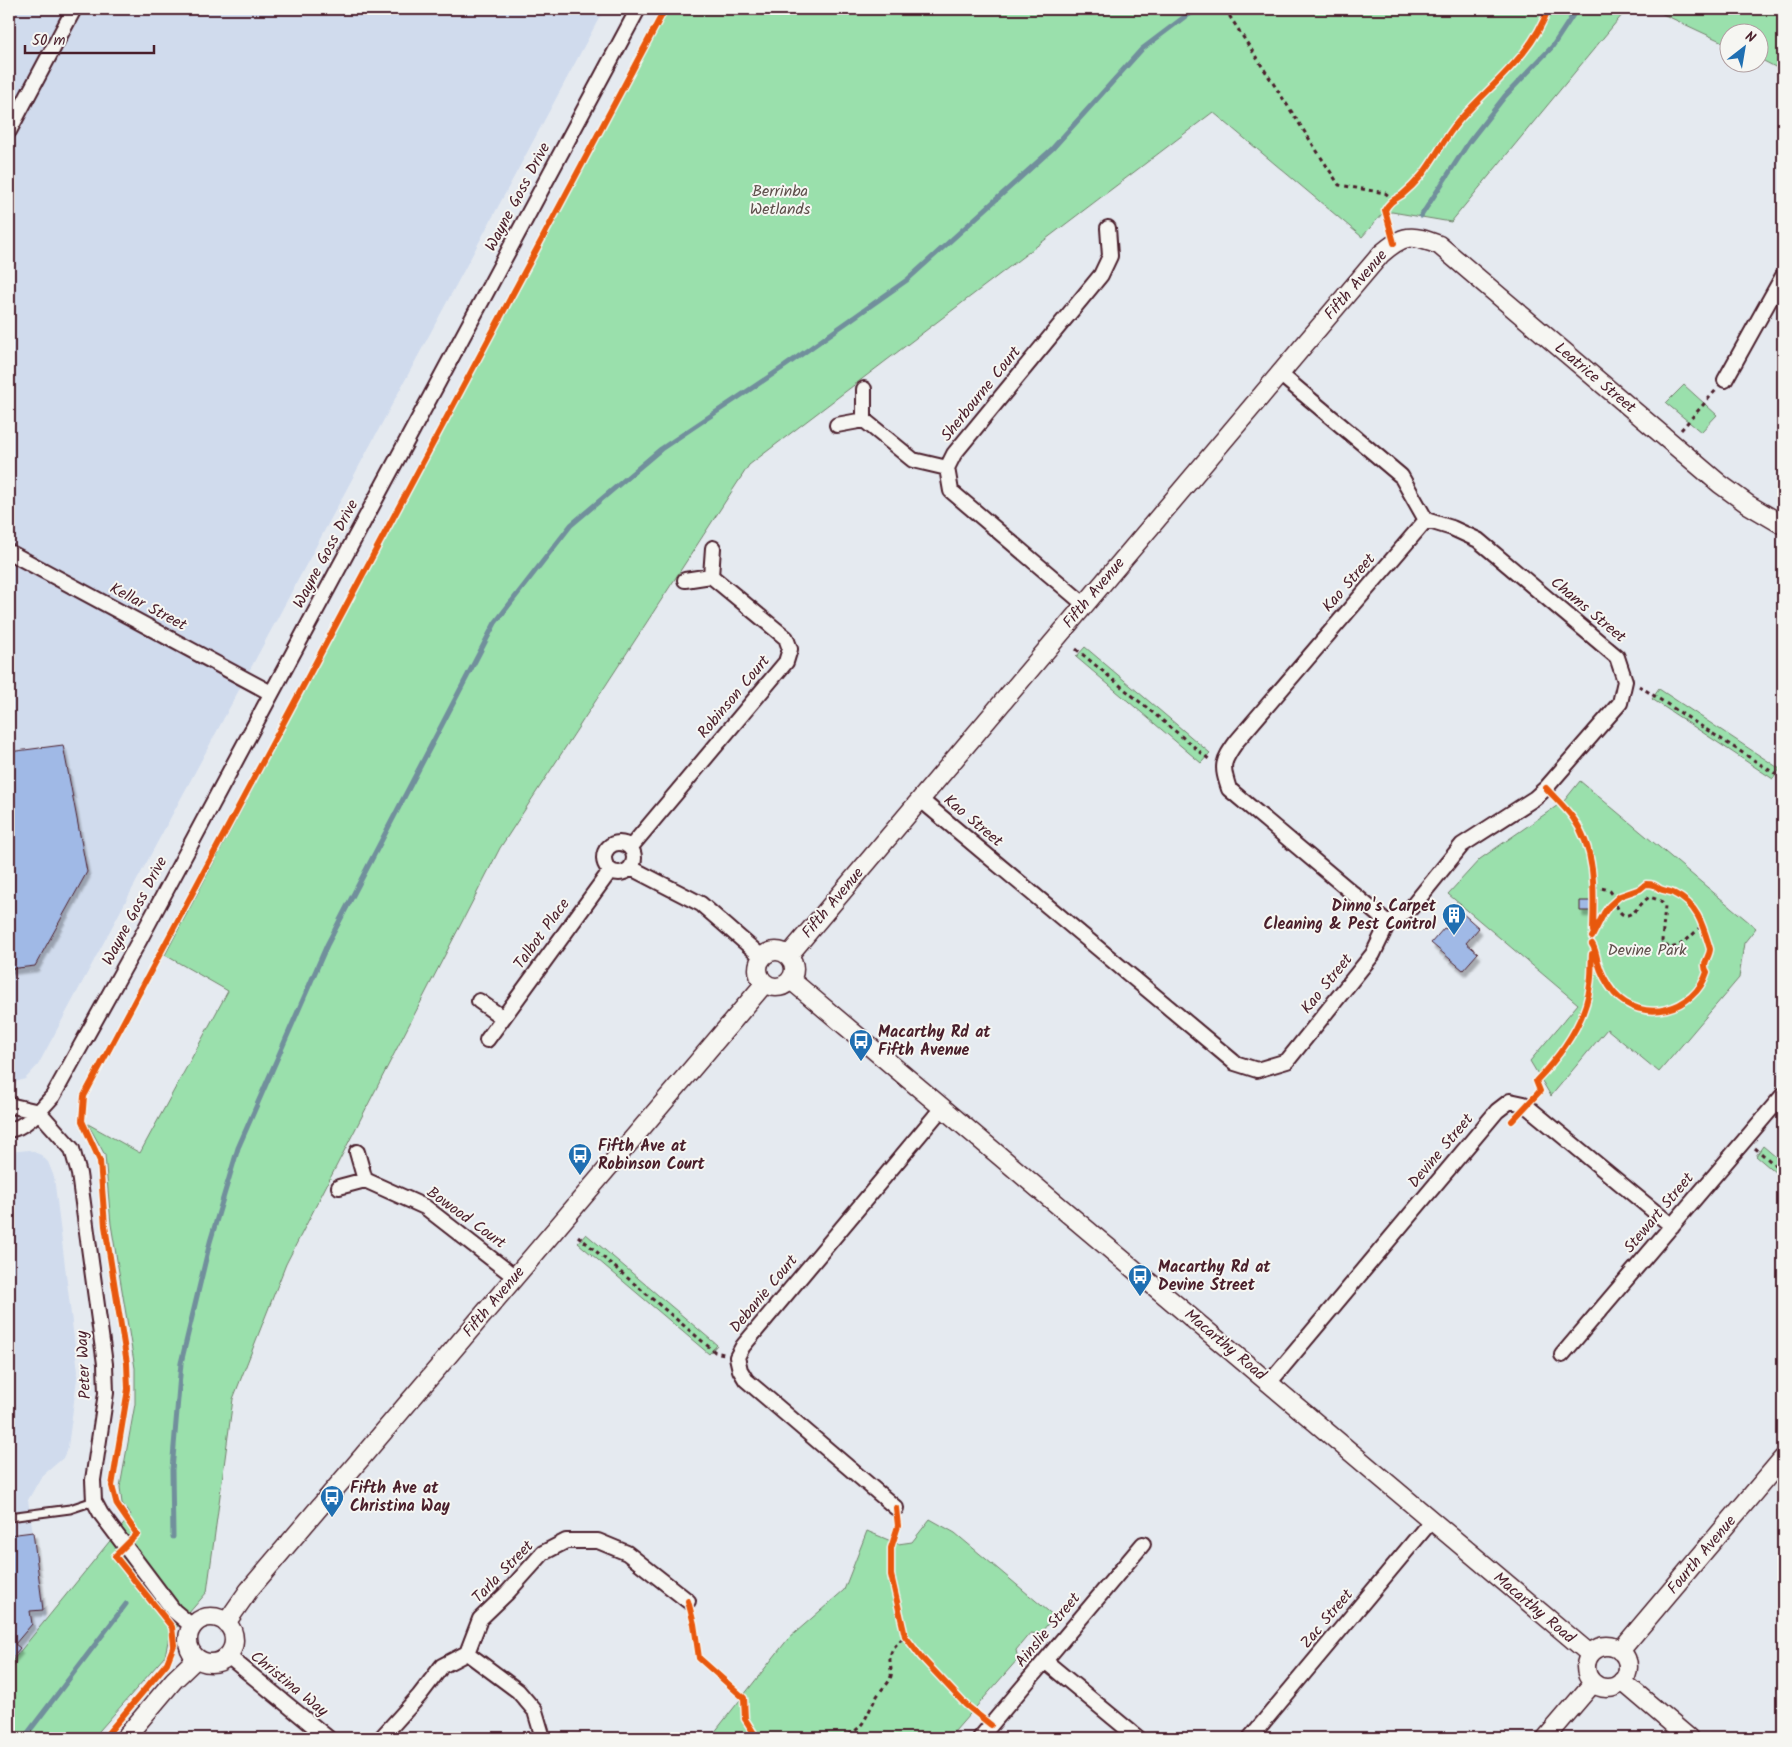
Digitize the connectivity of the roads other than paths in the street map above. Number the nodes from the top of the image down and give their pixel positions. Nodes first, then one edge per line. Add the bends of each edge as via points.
1 (74, 9) edge
2 (638, 9) edge
3 (9, 132) edge
4 (1108, 228) dead end
5 (1405, 238) joint
6 (1783, 276) edge
7 (1280, 374) junction
8 (1725, 380) road end
9 (864, 389) dead end
10 (864, 420) junction
11 (838, 425) dead end
12 (947, 468) junction
13 (1426, 520) junction
14 (1783, 525) edge
15 (713, 548) dead end
16 (9, 552) edge
17 (711, 576) junction
18 (685, 580) dead end
19 (1084, 605) junction
20 (271, 694) junction
21 (921, 800) junction
22 (630, 848) junction
23 (631, 868) junction
24 (610, 871) junction
25 (1388, 923) junction
26 (789, 955) junction
27 (762, 957) junction
28 (791, 980) junction
29 (765, 983) junction
30 (479, 1001) dead end
31 (503, 1018) junction
32 (487, 1040) dead end
33 (1783, 1095) edge
34 (9, 1107) edge
35 (942, 1108) junction
36 (39, 1112) junction
37 (9, 1130) edge
38 (357, 1152) dead end
39 (365, 1180) junction
40 (339, 1187) dead end
41 (1672, 1226) junction
42 (515, 1277) junction
43 (1562, 1355) dead end
44 (1270, 1382) junction
45 (1783, 1458) edge
46 (94, 1501) junction
47 (896, 1508) road end
48 (9, 1517) edge
49 (1431, 1521) junction
50 (1143, 1544) dead end
51 (688, 1601) road end
52 (226, 1623) junction
53 (192, 1626) junction
54 (1620, 1651) junction
55 (467, 1653) junction
56 (1590, 1654) junction
57 (228, 1656) junction
58 (196, 1659) junction
59 (1045, 1661) junction
60 (1622, 1681) junction
61 (1593, 1683) junction
62 (125, 1738) edge
63 (328, 1738) edge
64 (381, 1738) edge
65 (543, 1738) edge
66 (980, 1738) edge
67 (1138, 1738) edge
68 (1250, 1738) edge
69 (1546, 1738) edge
70 (1689, 1738) edge

1 - 3 street
2 - 20 street, Wayne Goss Drive
4 - 12 street, Sherbourne Court via 1110,256 1101,275 954,454
5 - 7 street, Fifth Avenue via 1382,254
5 - 14 street, Leatrice Street via 1422,238 1439,245 1720,484
6 - 8 street
7 - 13 street via 1401,476
7 - 19 street, Fifth Avenue
9 - 10 street
10 - 11 street
10 - 12 street via 913,460
12 - 19 street, Sherbourne Court via 951,491
13 - 25 street, Kao Street via 1237,741 1226,756 1223,771 1229,789
13 - 25 street, Chams Street via 1478,540 1617,657 1625,681 1620,703 1546,788 1462,845 1411,908
15 - 17 street
16 - 20 street, Kellar Street
17 - 18 street
17 - 22 street, Robinson Court via 786,638 790,649 786,662
19 - 21 street, Fifth Avenue
20 - 36 street, Wayne Goss Drive via 53,1096
21 - 25 street, Kao Street via 1235,1062 1257,1070 1287,1061 1373,954
21 - 26 street, Fifth Avenue
22 - 23 street via 634,858
22 - 24 street via 618,843 607,849 604,860
23 - 24 street via 619,874
23 - 27 street via 701,904
24 - 31 street, Talbot Place
26 - 27 street via 772,950
26 - 28 street via 794,964
27 - 29 street via 758,968
28 - 29 street via 776,987
28 - 35 street, Macarthy Road
29 - 42 street, Fifth Avenue
30 - 31 street
31 - 32 street, Talbot Place
33 - 41 street, Stewart Street
34 - 36 street
35 - 44 street, Macarthy Road
35 - 47 street, Debanie Court via 743,1346 737,1358 746,1380
36 - 37 street, Wayne Goss Drive via 16,1129
36 - 46 street, Peter Way via 72,1149 80,1174 105,1364 106,1393 93,1480
38 - 39 street
39 - 40 street
39 - 42 street, Bowood Court via 425,1207
41 - 43 street, Stewart Street
41 - 44 street, Devine Street via 1524,1104 1510,1102 1497,1112
42 - 52 street, Fifth Avenue via 256,1582
44 - 49 street, Macarthy Road
45 - 54 street, Fourth Avenue
46 - 48 lane via 70,1509
46 - 53 street via 174,1611
49 - 56 street, Macarthy Road
49 - 68 street, Zac Street
50 - 59 street, Ainslie Street
51 - 55 street, Tarla Street via 627,1553 598,1541 566,1541 543,1553 480,1619
52 - 53 street via 220,1618 204,1618
52 - 57 street via 234,1643
53 - 58 street via 187,1640
54 - 56 street, Macarthy Road via 1604,1646
54 - 60 street via 1628,1666
55 - 64 street via 442,1666
55 - 65 street via 518,1691 535,1710
56 - 61 street, Macarthy Road via 1586,1669
57 - 58 street via 223,1661 209,1664
57 - 63 street, Christina Way
58 - 62 street
59 - 66 street, Ainslie Street
59 - 67 street
60 - 61 street via 1608,1688
60 - 70 street
61 - 69 street

